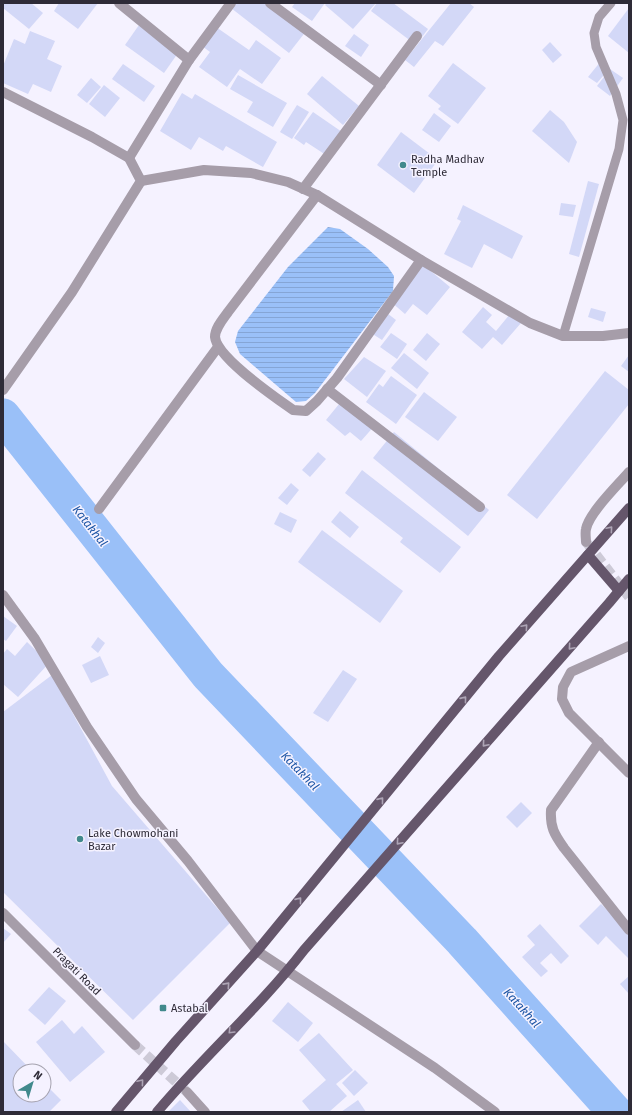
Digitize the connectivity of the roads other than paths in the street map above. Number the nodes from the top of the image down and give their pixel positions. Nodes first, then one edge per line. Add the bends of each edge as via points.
1 (119, 3) edge
2 (231, 3) edge
3 (270, 3) edge
4 (611, 3) edge
5 (417, 36) dead end
6 (189, 60) junction
7 (381, 85) junction
8 (3, 92) edge
9 (130, 158) junction
10 (142, 181) junction
11 (303, 189) junction
12 (317, 195) junction
13 (421, 260) junction
14 (629, 333) edge
15 (563, 336) junction
16 (218, 347) junction
17 (327, 389) junction
18 (3, 390) edge
19 (629, 472) edge
20 (480, 507) dead end
21 (629, 508) edge
22 (99, 509) dead end
23 (586, 542) dead end
24 (588, 555) junction
25 (629, 579) edge
26 (619, 591) junction
27 (3, 595) edge
28 (629, 646) edge
29 (599, 742) junction
30 (629, 773) edge
31 (3, 913) edge
32 (629, 930) edge
33 (257, 951) junction
34 (288, 972) junction
35 (135, 1046) tunnel mouth
36 (187, 1092) tunnel mouth
37 (116, 1112) edge
38 (157, 1112) edge
39 (205, 1112) edge
40 (495, 1112) edge

1 - 6 street
2 - 6 street
3 - 7 street
4 - 15 lane via 599,18 594,33 596,47 616,94 623,120 619,149
5 - 7 street
6 - 9 street
7 - 11 street
8 - 9 street
9 - 10 street
10 - 11 street via 204,170 251,174 288,182
10 - 18 street via 72,292
11 - 12 street
12 - 13 street
12 - 16 street via 220,324 215,336
13 - 15 street via 530,323
13 - 17 street
14 - 15 street
16 - 17 street via 228,359 293,410 306,410
16 - 22 street
17 - 20 street
19 - 23 street via 597,509 586,529
24 -> 21 main road
24 - 26 main road
33 -> 24 main road via 499,656
25 - 26 main road
26 -> 34 main road via 304,950
27 - 33 street via 36,639 87,726 136,799 188,861
28 - 29 street via 571,672 563,687 562,699 569,713
29 - 30 street
29 - 32 street via 551,810 550,823 555,835
31 - 35 street, Pragati Road
33 - 34 street
37 -> 33 main road
34 -> 38 main road
34 - 40 street via 435,1068
36 - 39 street

